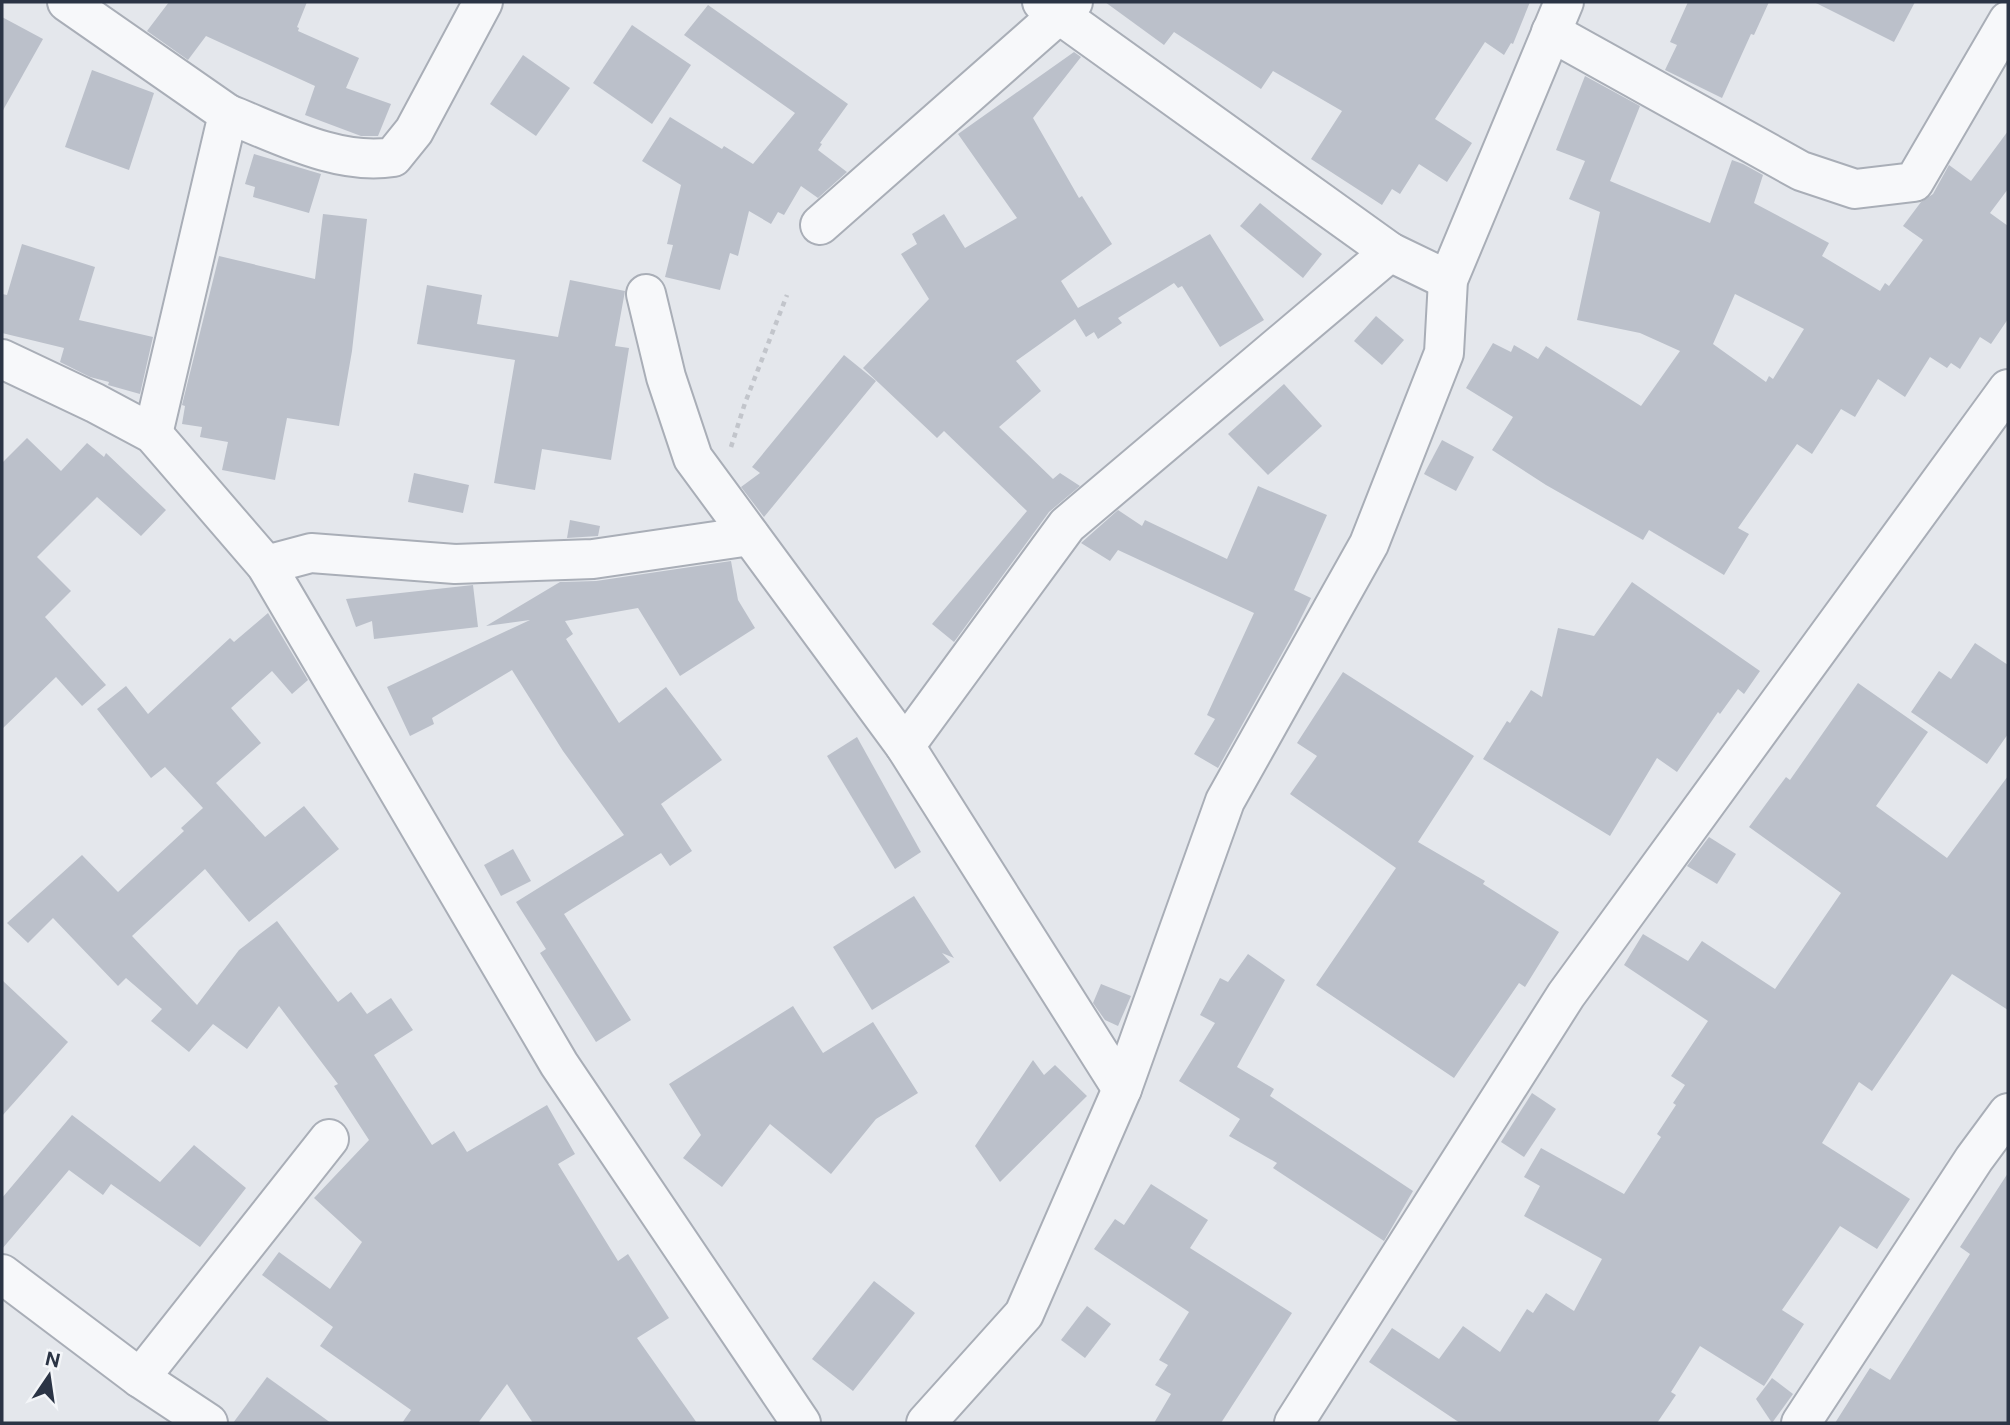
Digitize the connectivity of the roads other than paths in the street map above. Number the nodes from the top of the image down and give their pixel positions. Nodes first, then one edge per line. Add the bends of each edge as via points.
1 (67, 2) edge
2 (483, 2) edge
3 (1059, 6) edge
4 (1558, 17) edge
5 (2008, 21) edge
6 (228, 114) junction
7 (820, 225) dead end
8 (1390, 252) junction
9 (1448, 280) junction
10 (646, 294) dead end
11 (2, 359) edge
12 (2008, 388) edge
13 (153, 434) junction
14 (751, 536) junction
15 (266, 565) junction
16 (905, 746) junction
17 (1122, 1089) junction
18 (2008, 1113) edge
19 (329, 1139) dead end
20 (2, 1274) edge
21 (140, 1378) junction
22 (208, 1423) edge
23 (801, 1423) edge
24 (926, 1423) edge
25 (1294, 1423) edge
26 (1801, 1423) edge

1 - 6 street
2 - 6 street via 414,131 393,157 342,157
3 - 7 street
3 - 8 street
4 - 5 street via 1801,171 1855,189 1914,182
4 - 9 street
6 - 13 street
8 - 9 street
8 - 16 street via 1067,525
9 - 17 street via 1444,353 1368,544 1225,801
10 - 14 street via 666,377 693,458
11 - 13 street
12 - 25 street via 1566,995
13 - 15 street
14 - 15 street via 593,559 455,564 311,554
14 - 16 street
15 - 23 street via 559,1064
16 - 17 street
17 - 24 street via 1024,1314
18 - 26 street via 1973,1159
19 - 21 street
20 - 21 street
21 - 22 street

